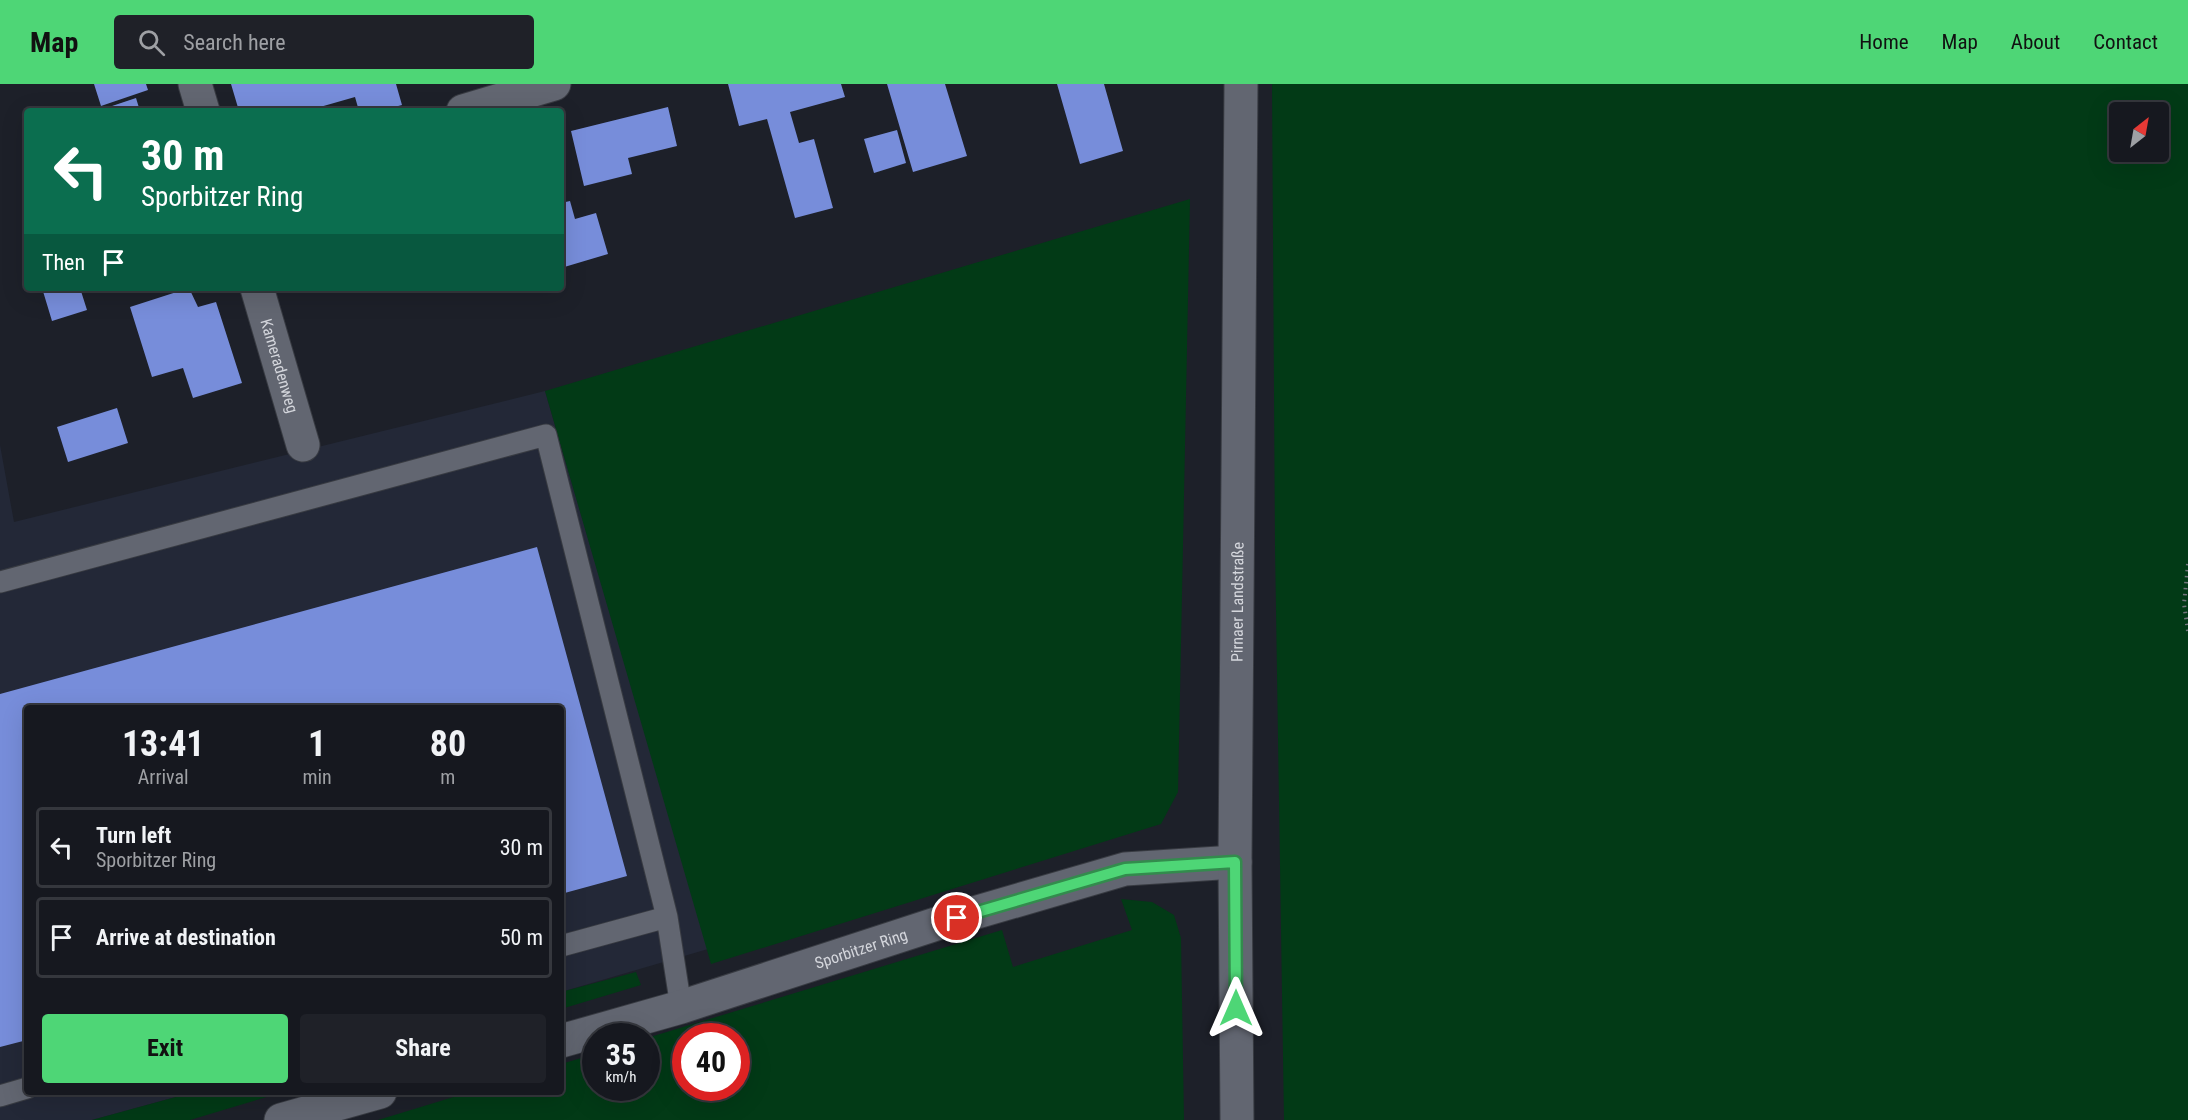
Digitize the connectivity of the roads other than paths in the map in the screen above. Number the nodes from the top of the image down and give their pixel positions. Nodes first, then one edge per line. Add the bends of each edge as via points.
1 (195, 84) edge
2 (554, 84) edge
3 (1241, 84) edge
4 (202, 108) edge
5 (473, 108) edge
6 (258, 291) edge
7 (303, 445) dead end
8 (0, 582) edge
9 (1235, 862) junction
10 (667, 917) junction
11 (564, 945) edge
12 (681, 1007) junction
13 (564, 1040) edge
14 (24, 1089) edge
15 (369, 1095) edge
16 (0, 1096) edge
17 (281, 1120) edge
18 (1237, 1120) edge

1 - 4 street
2 - 5 street
3 - 9 street, Pirnaer Landstraße
6 - 7 street, Kameradenweg
8 - 10 lane via 546,435
9 - 12 street, Sporbitzer Ring via 1125,869 936,924
9 - 18 street, Pirnaer Landstraße
10 - 11 lane
10 - 12 lane
12 - 13 street, Sporbitzer Ring
14 - 16 lane
15 - 17 street

